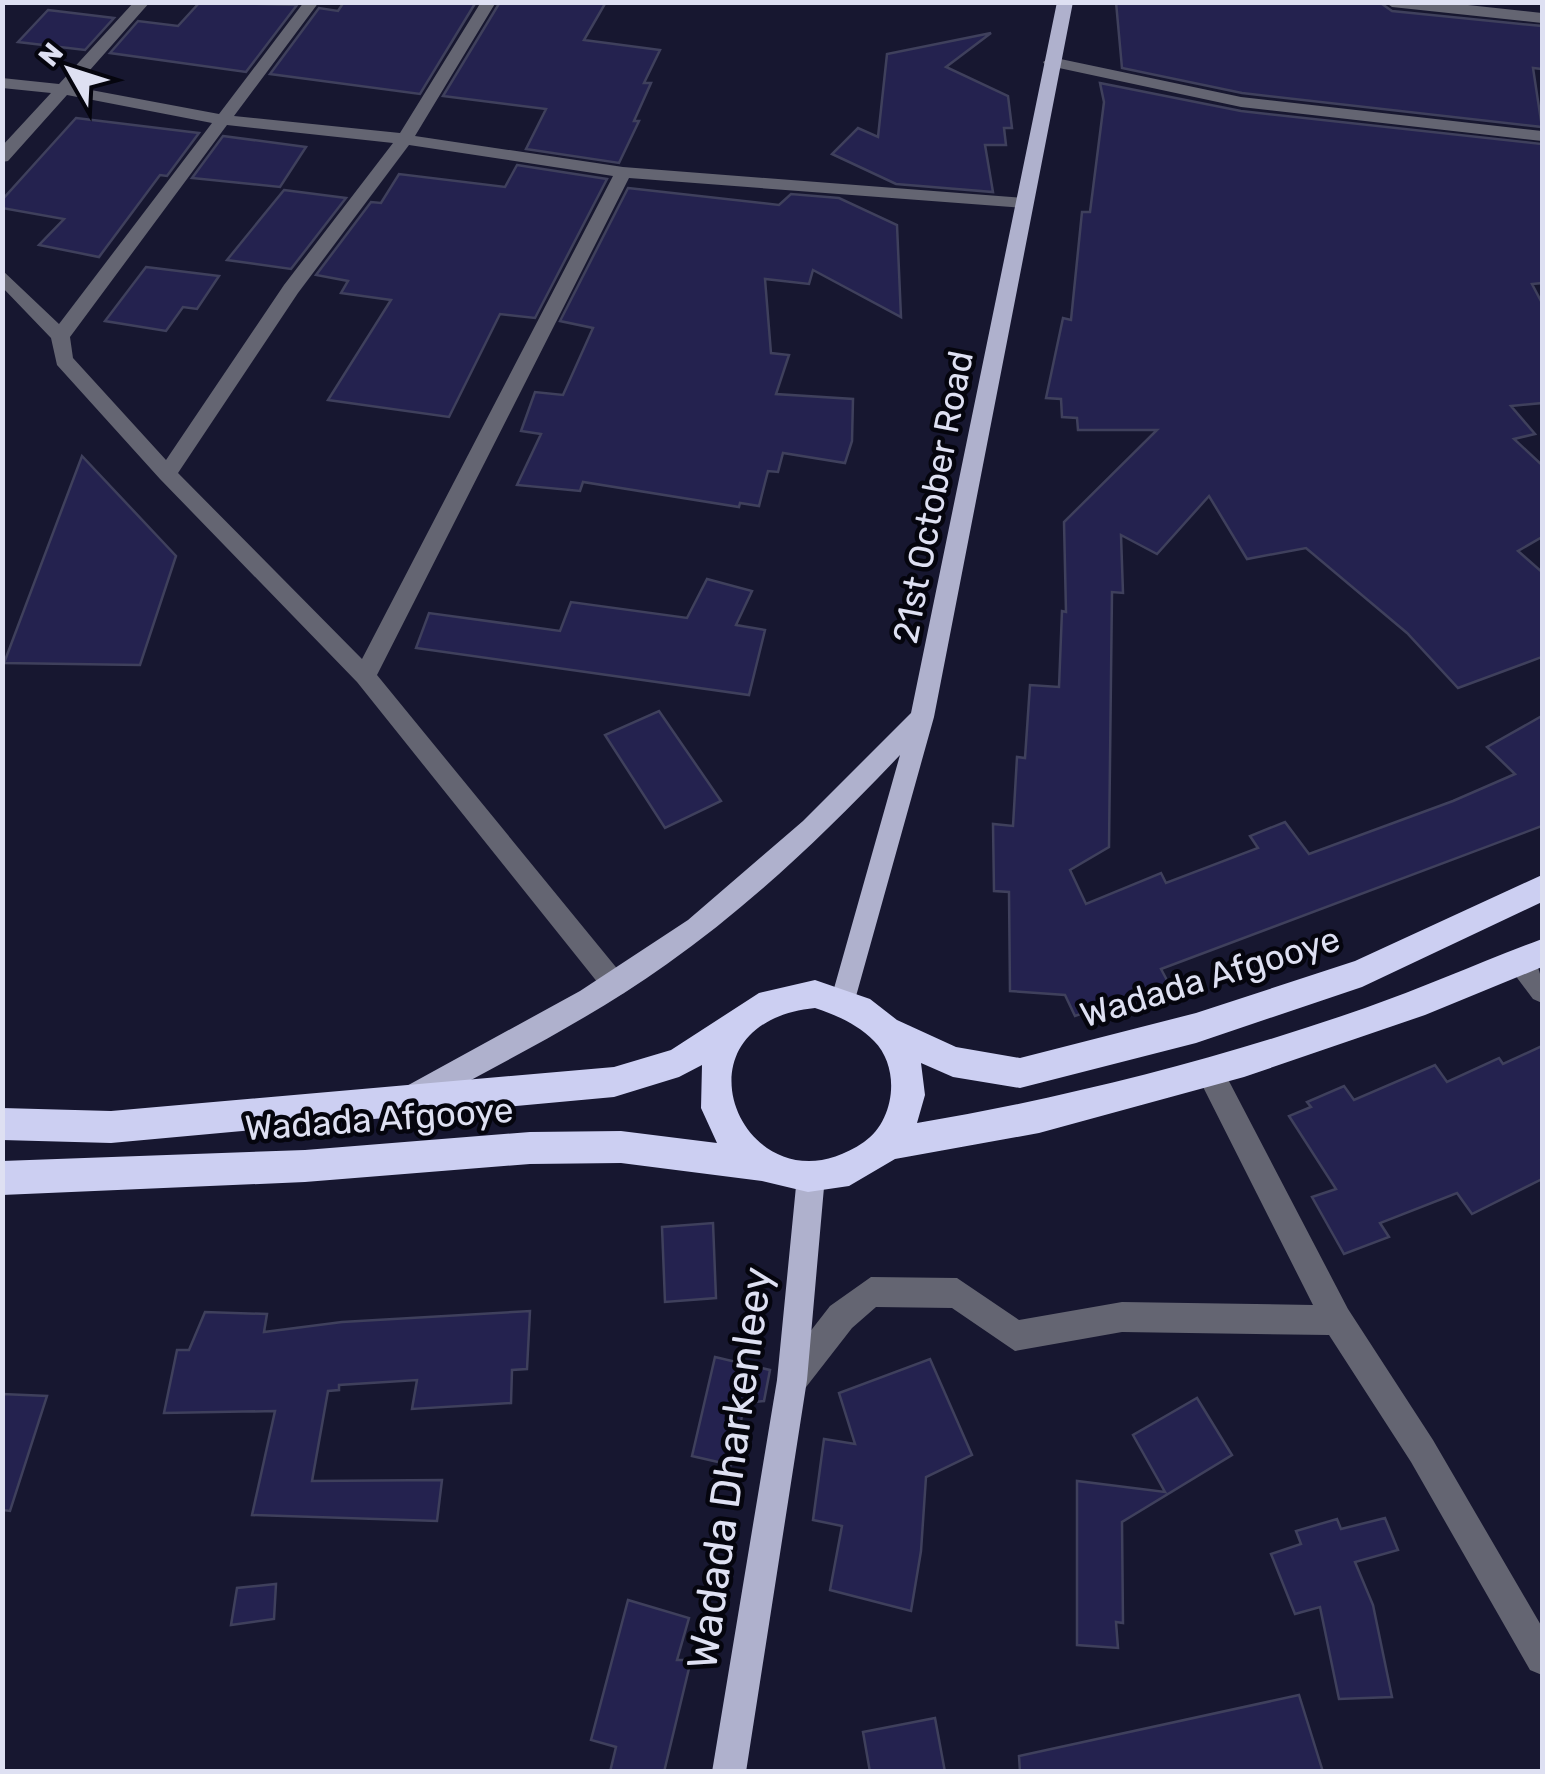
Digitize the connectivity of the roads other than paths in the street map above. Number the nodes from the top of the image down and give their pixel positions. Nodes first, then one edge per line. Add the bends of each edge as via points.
1 (144, 2) edge
2 (312, 2) edge
3 (489, 2) edge
4 (1064, 2) edge
5 (1392, 2) edge
6 (1542, 18) edge
7 (1051, 62) junction
8 (2, 83) edge
9 (66, 90) junction
10 (223, 120) junction
11 (1542, 136) edge
12 (405, 139) junction
13 (2, 157) edge
14 (623, 172) junction
15 (1023, 203) junction
16 (2, 276) edge
17 (60, 336) junction
18 (166, 474) junction
19 (366, 676) junction
20 (922, 716) junction
21 (1542, 888) edge
22 (1531, 958) edge
23 (615, 984) junction
24 (1542, 991) edge
25 (844, 999) junction
26 (736, 1026) junction
27 (890, 1033) junction
28 (1209, 1071) junction
29 (403, 1102) junction
30 (2, 1124) edge
31 (888, 1144) junction
32 (761, 1165) junction
33 (811, 1176) junction
34 (2, 1178) edge
35 (1338, 1320) junction
36 (792, 1380) junction
37 (1542, 1658) edge
38 (729, 1772) edge

1 - 9 street
2 - 10 street
3 - 12 street
4 - 7 main road, 21st October Road
5 - 6 street
7 - 11 street via 1241,102
7 - 15 main road, 21st October Road
8 - 9 street
9 - 10 street
9 - 13 street
10 - 12 street
10 - 17 street
12 - 14 street
12 - 18 street via 290,290
14 - 15 street
14 - 19 street
15 - 20 main road, 21st October Road
16 - 17 street
17 - 18 street via 64,360
18 - 19 street
19 - 23 street
20 - 23 main road via 819,824 694,929
20 - 25 main road, 21st October Road
21 - 27 highway, Wadada Afgooye via 1362,974 1196,1028 1020,1073 954,1062
22 - 24 street
22 - 28 highway via 1406,1008
23 - 29 main road
25 - 26 highway via 786,997
25 - 27 highway
26 - 29 highway, Wadada Afgooye via 679,1062 614,1082
26 - 32 highway via 720,1050 718,1114 735,1142
27 - 31 highway via 905,1058 909,1087
28 - 31 highway via 1057,1113
28 - 35 street
29 - 30 highway, Wadada Afgooye via 111,1126
31 - 33 highway via 862,1166
32 - 33 highway
32 - 34 highway, Wadada Afgooye via 621,1148 530,1148 305,1166
33 - 36 main road, Wadada Dharkenleey
35 - 36 street via 1122,1317 1015,1336 957,1293 870,1292 841,1317
35 - 37 street
36 - 38 main road, Wadada Dharkenleey

